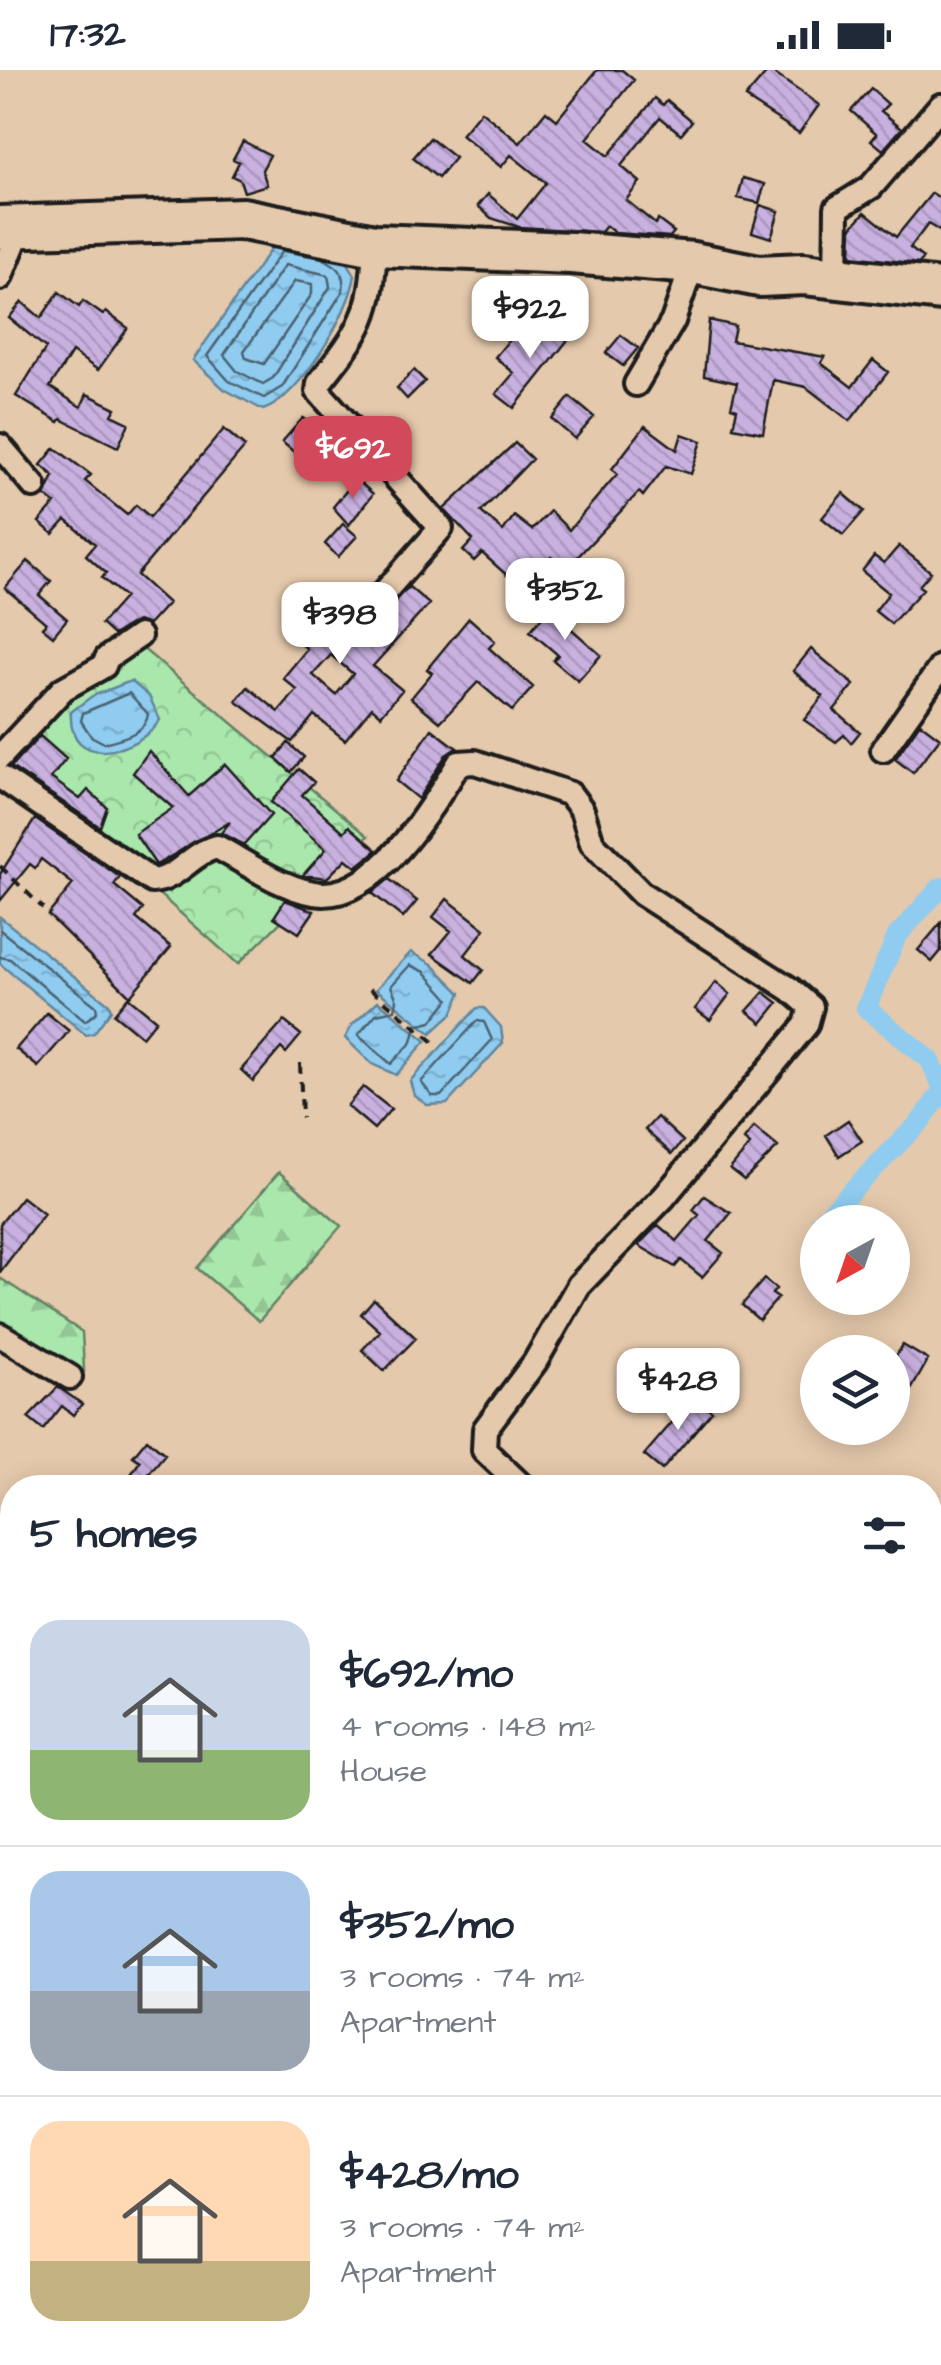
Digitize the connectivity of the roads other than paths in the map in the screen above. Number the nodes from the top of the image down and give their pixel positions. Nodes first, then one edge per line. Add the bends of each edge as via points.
1 (941, 105) edge
2 (10, 228) edge
3 (375, 245) junction
4 (693, 263) junction
5 (0, 278) edge
6 (836, 280) junction
7 (941, 290) edge
8 (636, 384) dead end
9 (0, 446) edge
10 (34, 486) dead end
11 (382, 596) dead end
12 (139, 636) dead end
13 (941, 666) edge
14 (883, 750) dead end
15 (0, 756) edge
16 (0, 777) edge
17 (0, 1335) edge
18 (70, 1377) dead end
19 (510, 1475) edge

1 - 6 street via 871,187 838,208
2 - 3 highway via 243,219
2 - 5 street
3 - 4 highway
3 - 11 street via 365,320 318,392 441,528
4 - 6 highway via 759,276
4 - 8 street via 673,321
6 - 7 highway
9 - 10 street
12 - 15 street via 62,689
13 - 14 street
16 - 19 street via 152,880 217,847 295,887 324,894 396,856 459,763 475,762 570,794 592,843 642,894 810,1007 806,1025 664,1197 579,1285 535,1362 484,1429 484,1450
17 - 18 street

